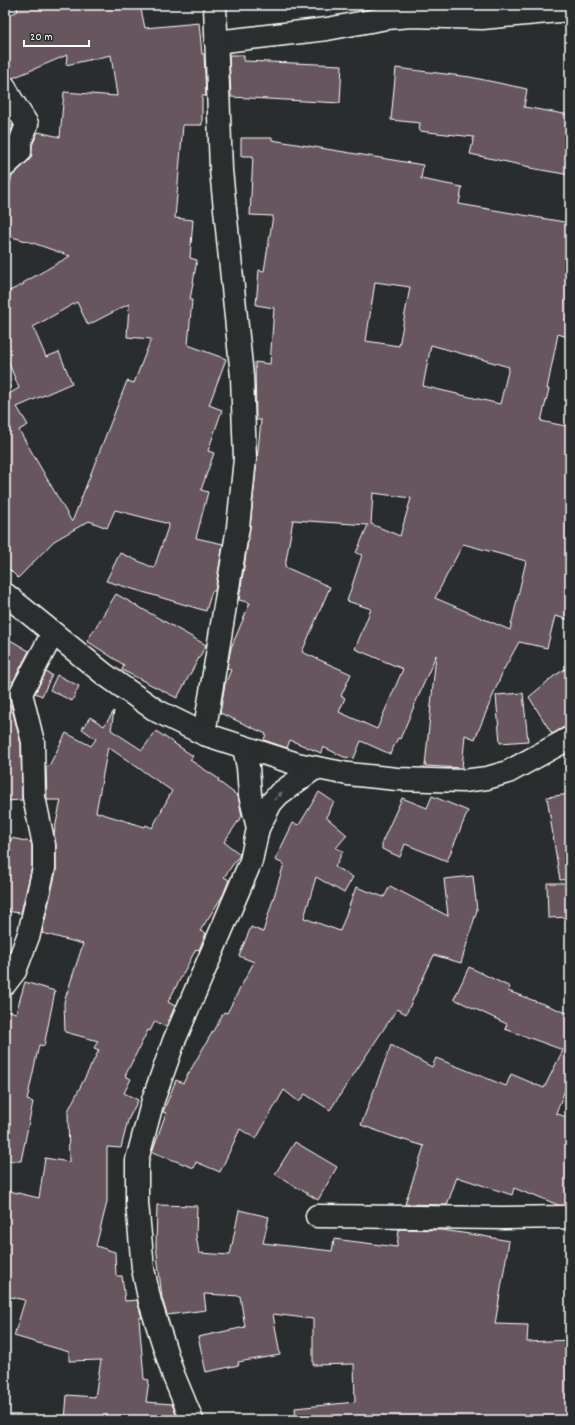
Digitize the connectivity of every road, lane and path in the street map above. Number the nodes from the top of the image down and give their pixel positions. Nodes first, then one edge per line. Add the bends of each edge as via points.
1 (215, 5) edge
2 (570, 10) edge
3 (216, 42) junction
4 (5, 87) edge
5 (5, 166) edge
6 (5, 594) edge
7 (53, 633) junction
8 (204, 734) junction
9 (570, 738) edge
10 (244, 748) junction
11 (315, 768) junction
12 (258, 828) junction
13 (5, 984) edge
14 (317, 1216) dead end
15 (570, 1219) edge
16 (192, 1420) edge

1 - 3 street
2 - 3 street via 482,18 387,18 328,29
3 - 8 street via 221,170 242,376 244,459 238,527
4 - 5 street via 28,124 20,143 20,152
6 - 7 street
7 - 8 street via 104,674 157,711
7 - 13 street via 21,693 33,742 34,798 44,845 44,868 29,934 15,971
8 - 10 street
9 - 11 street via 508,772 463,781 397,779
10 - 11 street
10 - 12 street via 250,795
12 -> 11 street via 278,794
12 - 16 street via 251,861 174,1041 153,1100 137,1160 137,1202 150,1302 173,1374
14 - 15 street

